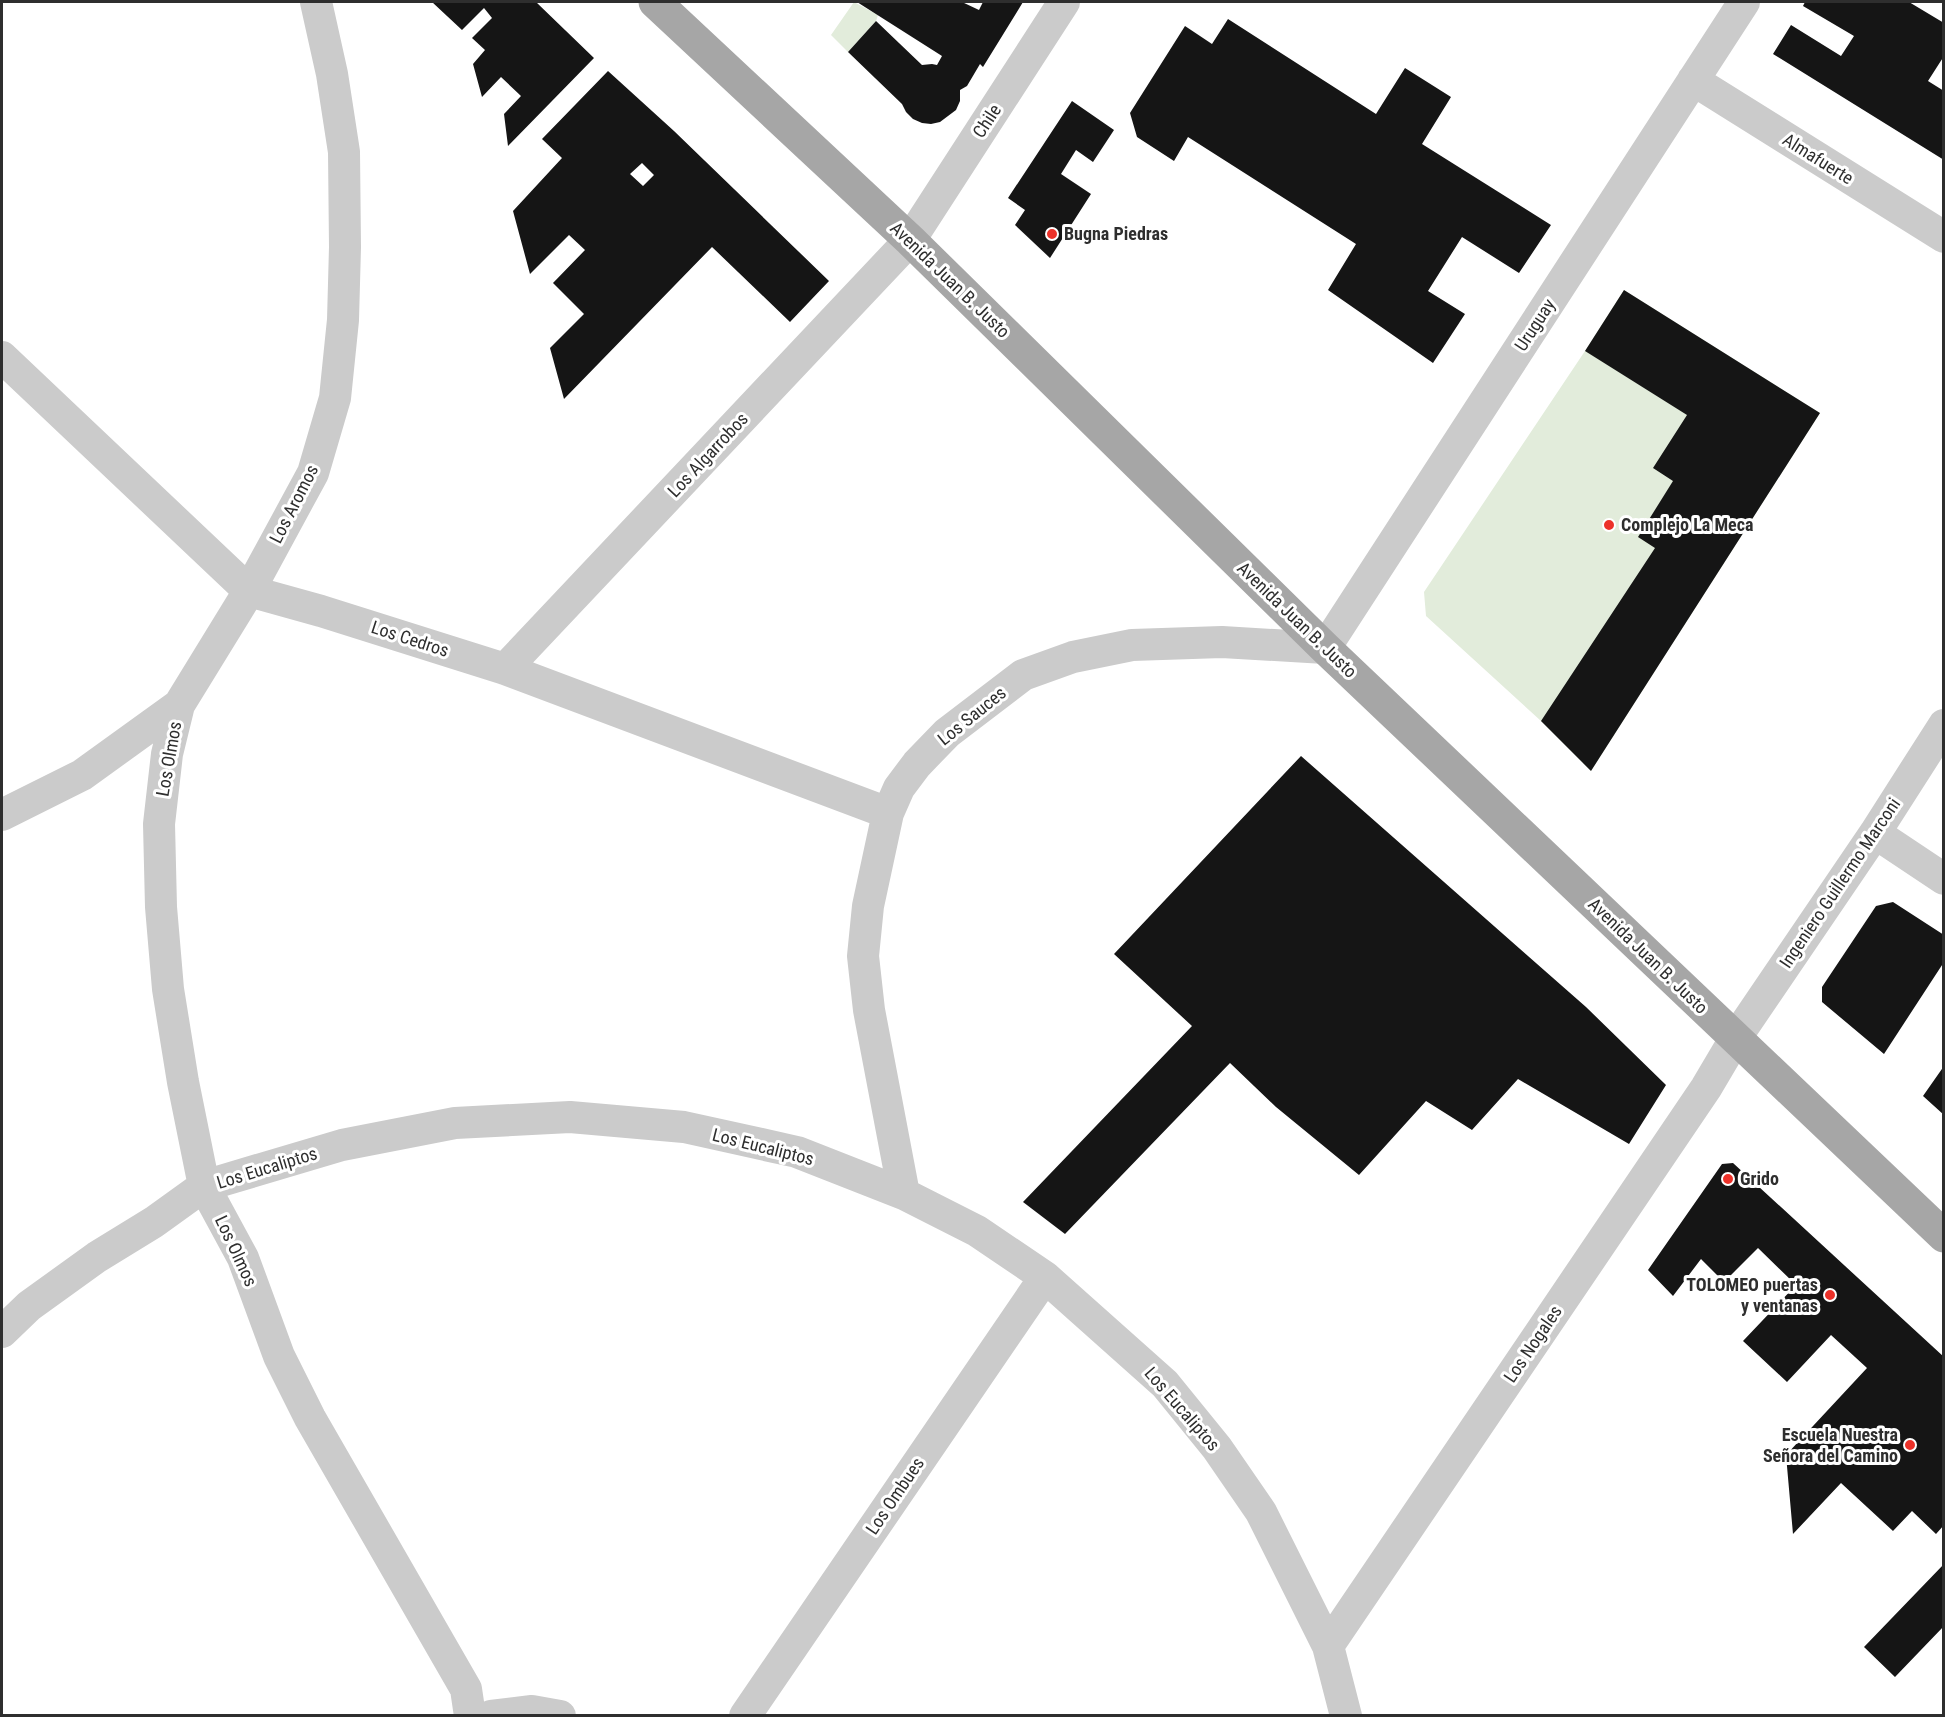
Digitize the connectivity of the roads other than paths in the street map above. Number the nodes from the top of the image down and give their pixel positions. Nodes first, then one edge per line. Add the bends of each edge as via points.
1 (316, 2) edge
2 (655, 2) edge
3 (1064, 2) edge
4 (1744, 2) edge
5 (1693, 80) junction
6 (1944, 237) edge
7 (910, 240) junction
8 (2, 357) edge
9 (249, 591) junction
10 (1325, 648) junction
11 (505, 669) junction
12 (179, 705) junction
13 (1944, 725) edge
14 (888, 813) junction
15 (2, 815) edge
16 (1875, 833) junction
17 (1944, 879) edge
18 (1735, 1039) junction
19 (204, 1186) junction
20 (904, 1194) junction
21 (1944, 1236) edge
22 (1045, 1277) junction
23 (2, 1332) edge
24 (1328, 1646) junction
25 (470, 1716) edge
26 (491, 1716) edge
27 (560, 1716) edge
28 (745, 1716) edge
29 (1346, 1716) edge

1 - 9 street, Los Aromos via 344,152 343,320 335,398 313,473
2 - 7 main road, Avenida Juan B. Justo
3 - 7 street, Chile
4 - 5 street, Uruguay
5 - 6 street, Almafuerte
5 - 10 street, Uruguay
7 - 10 main road, Avenida Juan B. Justo
7 - 11 street, Los Algarrobos
8 - 9 street, Los Cedros
9 - 11 street, Los Cedros
9 - 12 street, Los Aromos
10 - 14 street, Los Sauces via 1222,642 1131,645 1073,657 1023,675 947,733 899,788
10 - 18 main road, Avenida Juan B. Justo
11 - 14 street, Los Cedros
12 - 15 street, Los Aromos via 82,775
12 - 19 street, Los Olmos via 167,754 159,824 161,907 168,989
13 - 16 street, Ingeniero Guillermo Marconi
14 - 20 street, Los Sauces via 868,906 863,956 869,1011
16 - 17 street
16 - 18 street, Ingeniero Guillermo Marconi
18 - 21 main road, Avenida Juan B. Justo
18 - 24 street, Los Nogales via 1693,1108
19 - 20 street, Los Eucaliptos via 342,1145 444,1125 570,1117 684,1127 797,1152
19 - 23 street, Los Eucaliptos via 29,1306
19 - 25 street, Los Olmos via 243,1258 279,1356 299,1397 466,1689
20 - 22 street, Los Eucaliptos via 977,1231
22 - 24 street, Los Eucaliptos via 1165,1384 1217,1448 1261,1512
22 - 28 street, Los Ombues
24 - 29 street, Los Eucaliptos
26 - 27 street via 532,1711

